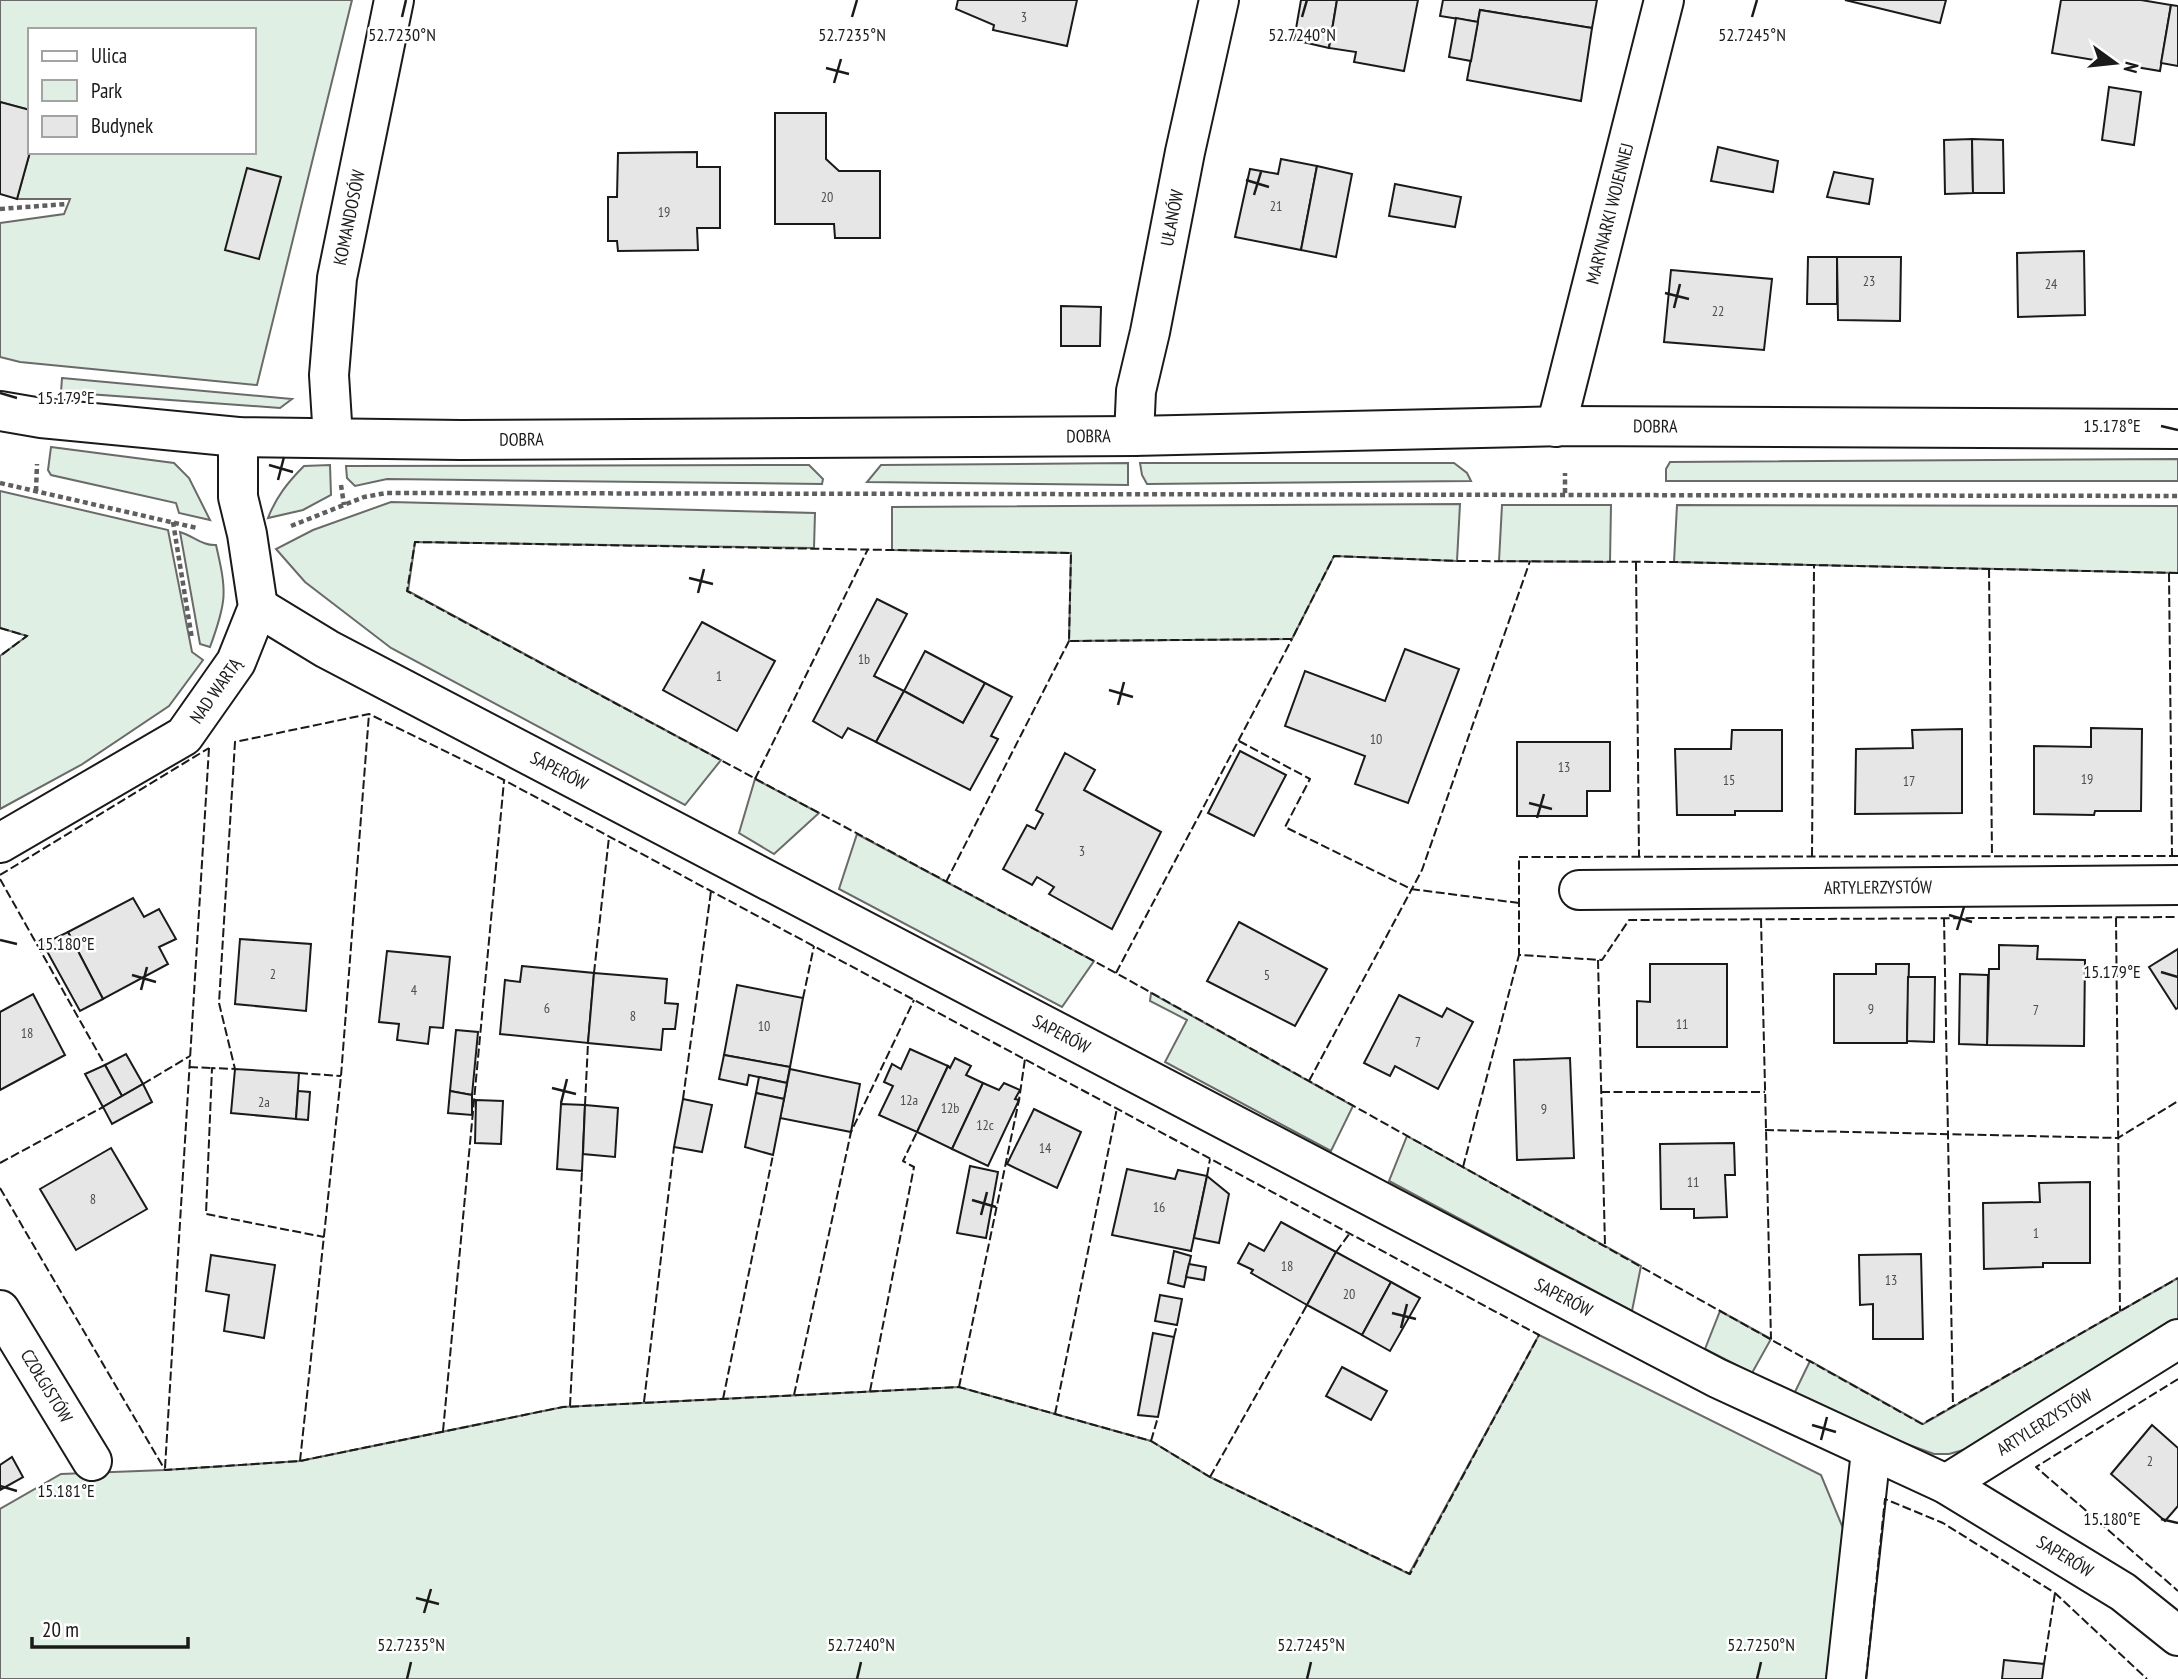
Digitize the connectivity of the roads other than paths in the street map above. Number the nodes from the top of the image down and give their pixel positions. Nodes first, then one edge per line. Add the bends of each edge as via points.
1 (394, 0) edge
2 (1219, 0) edge
3 (1664, 0) edge
4 (0, 411) edge
5 (1556, 427) junction
6 (2178, 429) edge
7 (1134, 436) junction
8 (238, 437) junction
9 (333, 438) junction
10 (258, 607) junction
11 (0, 843) edge
12 (2178, 885) edge
13 (1579, 890) dead end
14 (0, 1310) edge
15 (2178, 1339) edge
16 (1871, 1451) junction
17 (92, 1461) dead end
18 (1946, 1484) junction
19 (2178, 1636) edge
20 (1846, 1679) edge

1 - 9 street, KOMANDOSÓW via 337,278 329,375
2 - 7 street, UŁANÓW via 1136,391
3 - 5 street, MARYNARKI WOJENNEJ
4 - 8 street, DOBRA
5 - 6 street, DOBRA
5 - 7 street, DOBRA
7 - 9 street, DOBRA
8 - 9 street, DOBRA
8 - 10 street via 238,497
10 - 11 street, NAD WARTĄ via 236,662 184,736
10 - 16 street, SAPERÓW via 327,649 1717,1378
12 - 13 street, ARTYLERZYSTÓW
14 - 17 street, CZOŁGISTÓW
15 - 18 street, ARTYLERZYSTÓW
16 - 18 street, SAPERÓW
16 - 20 street
18 - 19 street, SAPERÓW via 2123,1592

